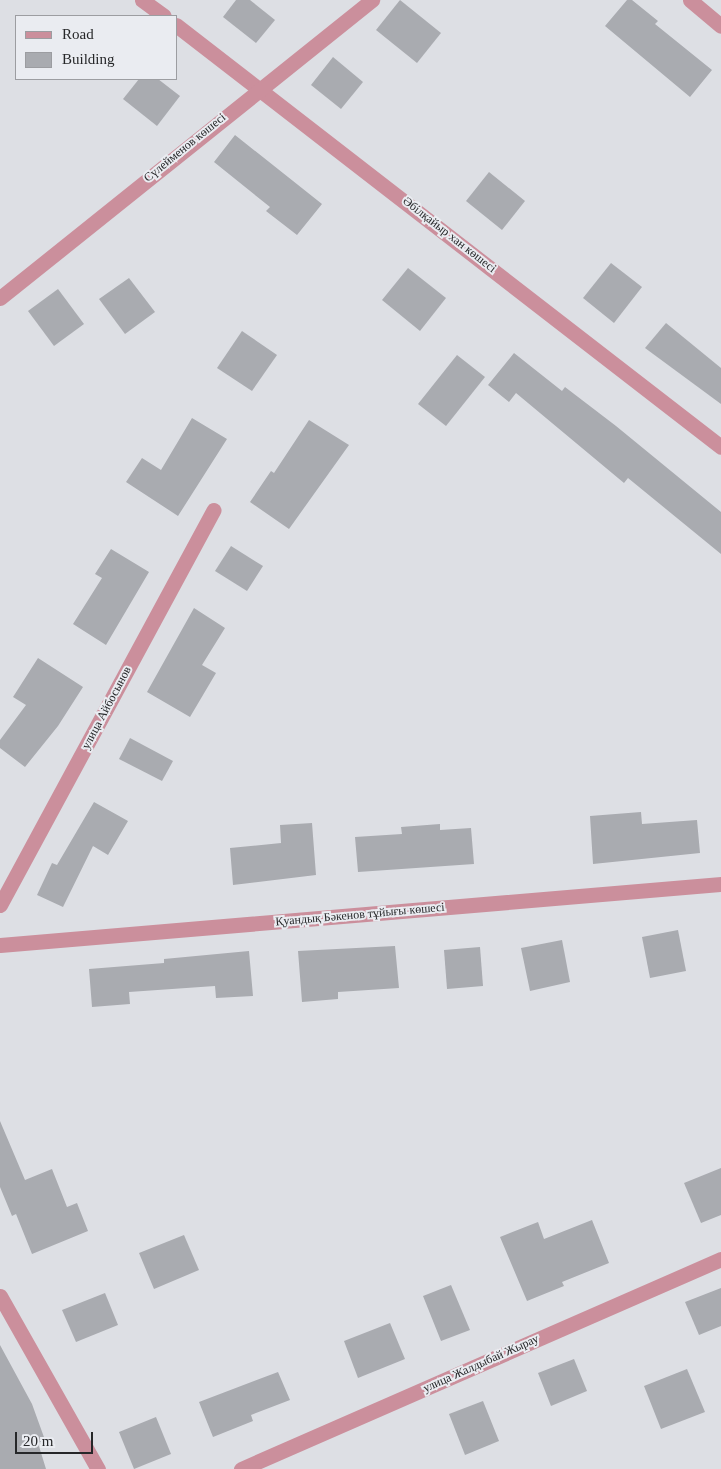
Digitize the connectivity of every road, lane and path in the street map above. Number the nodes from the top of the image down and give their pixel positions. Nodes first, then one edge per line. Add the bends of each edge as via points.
1 (142, 0) edge
2 (372, 0) edge
3 (690, 0) edge
4 (163, 15) edge
5 (178, 26) edge
6 (721, 26) edge
7 (260, 87) junction
8 (0, 298) edge
9 (721, 447) edge
10 (214, 510) dead end
11 (721, 884) edge
12 (0, 905) edge
13 (0, 946) edge
14 (721, 1259) edge
15 (0, 1296) edge
16 (98, 1469) edge
17 (241, 1469) edge

1 - 4 street
2 - 7 street, Сүлейменов көшесі
3 - 6 street
5 - 7 street, Әбілқайыр хан көшесі
7 - 8 street, Сүлейменов көшесі
7 - 9 street, Әбілқайыр хан көшесі
10 - 12 street, улица Айбосынов
11 - 13 street, Қуандық Бәкенов тұйығы көшесі
14 - 17 street, улица Жалдыбай Жырау
15 - 16 street

